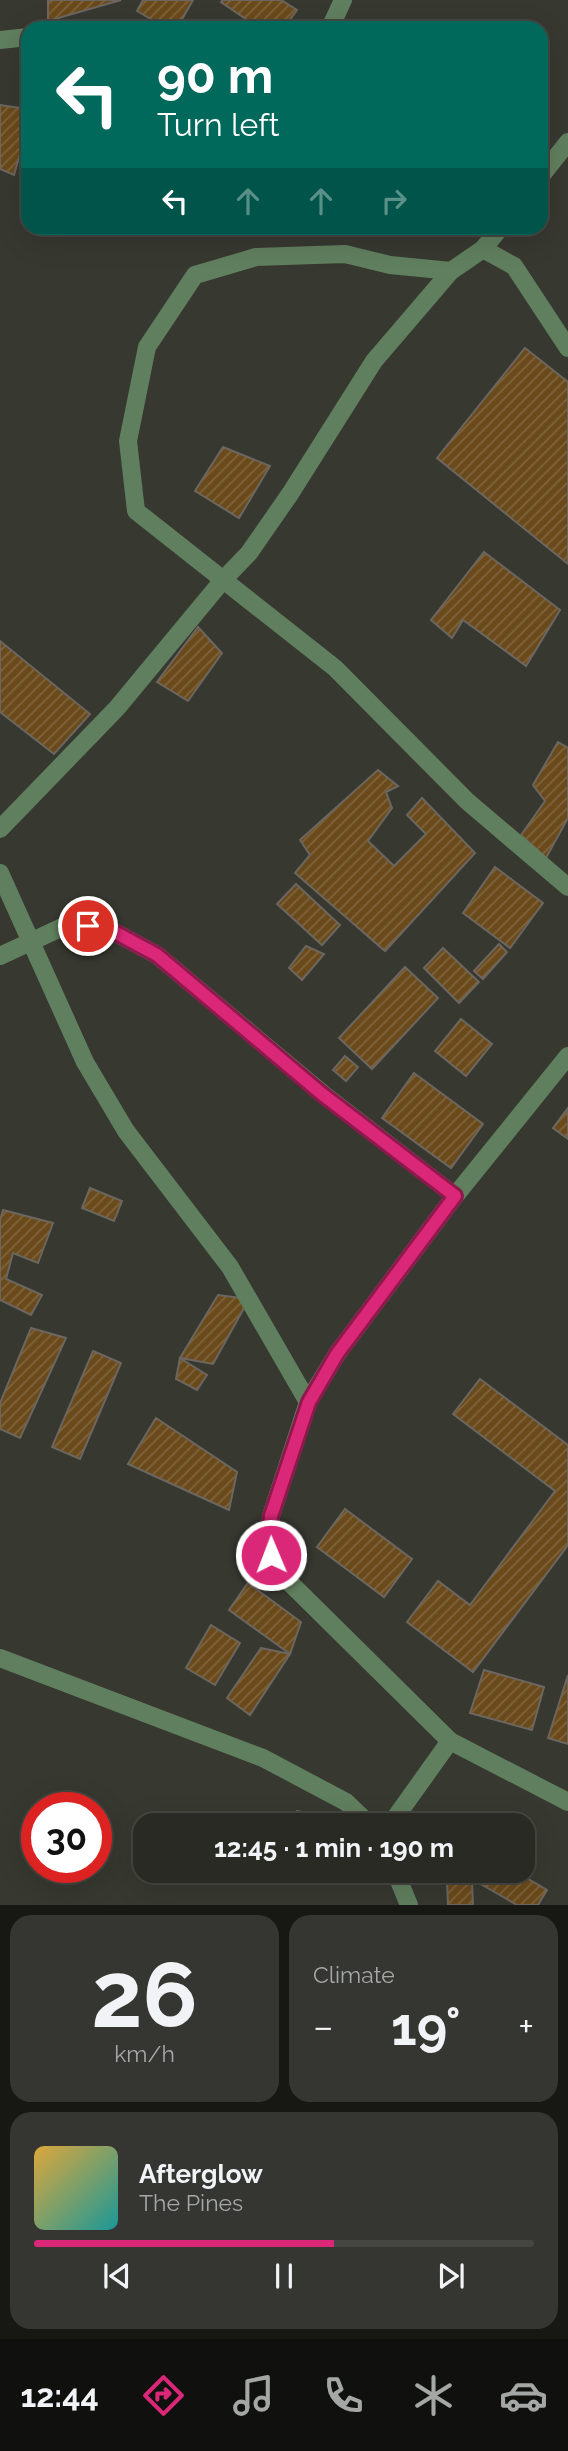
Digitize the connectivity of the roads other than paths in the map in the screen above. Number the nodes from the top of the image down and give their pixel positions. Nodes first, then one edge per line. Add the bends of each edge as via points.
1 (342, 0) edge
2 (333, 21) edge
3 (21, 38) edge
4 (0, 40) edge
5 (568, 142) edge
6 (548, 167) edge
7 (494, 235) edge
8 (483, 249) junction
9 (451, 271) junction
10 (568, 348) edge
11 (223, 580) junction
12 (0, 829) edge
13 (0, 873) edge
14 (568, 887) edge
15 (30, 941) junction
16 (0, 956) edge
17 (568, 1056) edge
18 (455, 1196) junction
19 (309, 1402) junction
20 (0, 1658) edge
21 (450, 1741) junction
22 (568, 1802) edge
23 (357, 1813) edge
24 (399, 1813) edge
25 (400, 1883) edge
26 (409, 1905) edge

1 - 2 street
3 - 4 street
5 - 6 street
7 - 8 street
8 - 9 street
8 - 10 street via 514,266
9 - 11 street via 374,361 290,494 249,553
9 - 11 street via 390,265 345,254 256,257 195,275 148,347 128,441 136,512
11 - 12 street via 117,708
11 - 14 street via 335,668 467,802
13 - 15 street
15 - 16 street
15 - 18 street via 69,924 107,928 157,955 322,1094
15 - 19 street via 85,1062 126,1131 230,1267
17 - 18 street
18 - 19 street via 337,1354
19 - 21 street via 271,1516 271,1555 283,1576
20 - 23 street via 263,1758 346,1802
21 - 22 street
21 - 24 street
25 - 26 street

